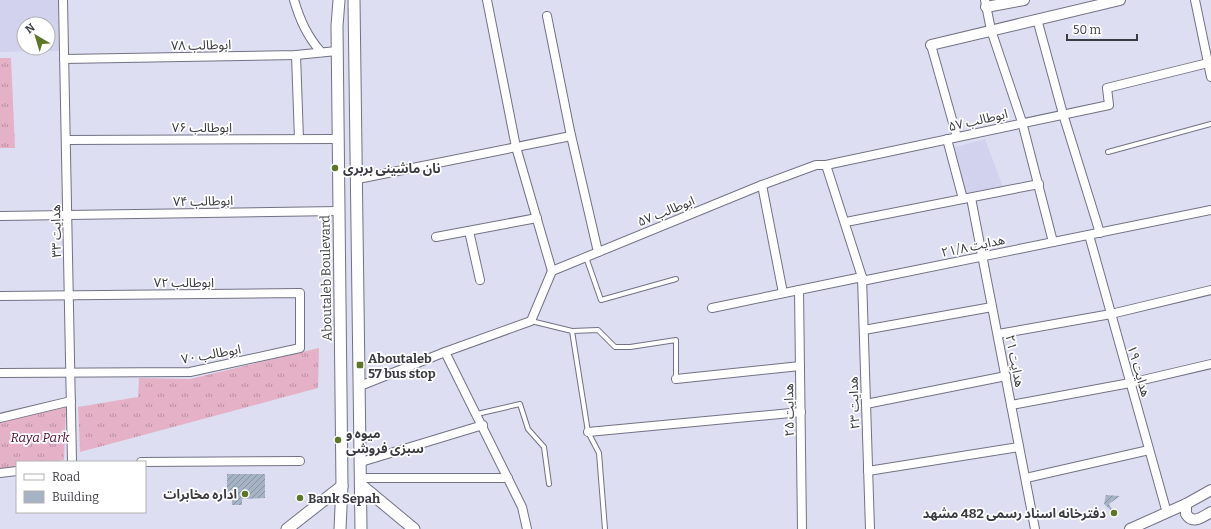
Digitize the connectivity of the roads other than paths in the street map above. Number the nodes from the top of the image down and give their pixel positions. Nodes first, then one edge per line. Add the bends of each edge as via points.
1 (63, 0) edge
2 (294, 0) edge
3 (333, 0) edge
4 (339, 0) edge
5 (354, 0) edge
6 (362, 0) edge
7 (487, 0) edge
8 (1024, 0) edge
9 (1120, 0) edge
10 (1196, 0) edge
11 (986, 4) edge
12 (547, 16) dead end
13 (1037, 19) junction
14 (355, 25) junction
15 (337, 26) junction
16 (991, 30) junction
17 (1211, 30) edge
18 (1202, 31) junction
19 (931, 45) joint
20 (337, 51) junction
21 (321, 52) junction
22 (296, 56) junction
23 (64, 59) junction
24 (1208, 63) junction
25 (1211, 76) edge
26 (1063, 114) junction
27 (1022, 122) junction
28 (1211, 124) edge
29 (571, 136) junction
30 (957, 137) junction
31 (299, 139) junction
32 (338, 139) junction
33 (947, 139) junction
34 (66, 140) junction
35 (516, 147) junction
36 (1108, 152) dead end
37 (826, 165) junction
38 (358, 179) junction
39 (1039, 184) junction
40 (762, 185) junction
41 (967, 198) junction
42 (339, 210) junction
43 (1211, 210) edge
44 (67, 215) junction
45 (0, 216) edge
46 (536, 218) junction
47 (846, 222) junction
48 (469, 231) junction
49 (1100, 233) junction
50 (1089, 235) junction
51 (436, 237) dead end
52 (1053, 242) junction
53 (598, 252) junction
54 (982, 256) junction
55 (586, 257) junction
56 (552, 271) junction
57 (676, 279) dead end
58 (862, 279) junction
59 (480, 280) dead end
60 (799, 290) junction
61 (1211, 290) edge
62 (300, 293) joint
63 (783, 293) junction
64 (69, 295) junction
65 (0, 296) edge
66 (992, 307) junction
67 (712, 308) dead end
68 (340, 310) junction
69 (1111, 314) junction
70 (531, 321) junction
71 (864, 330) junction
72 (572, 331) junction
73 (359, 334) junction
74 (998, 334) junction
75 (445, 352) junction
76 (1211, 364) edge
77 (800, 366) junction
78 (70, 372) junction
79 (0, 374) edge
80 (1006, 376) junction
81 (676, 379) joint
82 (1130, 383) junction
83 (360, 386) junction
84 (71, 401) junction
85 (866, 404) junction
86 (1011, 405) junction
87 (801, 412) junction
88 (477, 414) junction
89 (0, 418) edge
90 (483, 425) junction
91 (588, 432) junction
92 (1020, 447) junction
93 (1149, 450) junction
94 (300, 460) dead end
95 (72, 461) edge
96 (146, 462) edge
97 (361, 462) junction
98 (16, 470) edge
99 (868, 471) junction
100 (0, 473) edge
101 (508, 478) junction
102 (1026, 478) junction
103 (361, 481) junction
104 (549, 484) dead end
105 (342, 486) junction
106 (1211, 490) edge
107 (1186, 504) junction
108 (1211, 512) edge
109 (1167, 513) junction
110 (286, 529) edge
111 (340, 529) edge
112 (362, 529) edge
113 (414, 529) edge
114 (527, 529) edge
115 (605, 529) edge
116 (802, 529) edge
117 (870, 529) edge
118 (1036, 529) edge
119 (1130, 529) edge

1 - 23 street, هدایت ۳۳
2 - 21 street via 300,20
3 - 15 main road
4 - 15 main road
5 - 14 main road
6 - 14 main road
7 - 35 street
8 - 11 street
9 - 13 street
10 - 18 street
11 - 16 street
12 - 29 street
13 - 16 street
13 - 26 street
14 - 38 main road
15 - 20 main road, Aboutaleb Boulevard
16 - 19 street
16 - 27 street
17 - 18 street
18 - 24 street
19 - 30 street
20 - 21 street, ابوطالب ۷۸
20 - 32 main road, Aboutaleb Boulevard
21 - 22 street, ابوطالب ۷۸
22 - 23 street, ابوطالب ۷۸
22 - 31 street
23 - 34 street, هدایت ۳۳
24 - 25 street
24 - 26 street, ابوطالب ۵۷ via 1107,88 1109,105
26 - 27 street, ابوطالب ۵۷
26 - 49 street
27 - 30 street, ابوطالب ۵۷
27 - 39 street
28 - 36 lane
29 - 35 street
29 - 53 street
30 - 33 street, ابوطالب ۵۷
31 - 32 street, ابوطالب ۷۶
31 - 34 street, ابوطالب ۷۶
32 - 42 main road, Aboutaleb Boulevard
33 - 37 street, ابوطالب ۵۷
33 - 41 street, هدایت ۲۱
34 - 44 street, هدایت ۳۳
35 - 38 street
35 - 46 street
37 - 40 street, ابوطالب ۵۷ via 816,165
37 - 47 street, هدایت ۲۳
38 - 73 main road
39 - 41 street
39 - 52 street
40 - 53 street, ابوطالب ۵۷
40 - 63 street
41 - 47 street
41 - 54 street, هدایت ۲۱
42 - 44 street, ابوطالب ۷۴
42 - 68 main road, Aboutaleb Boulevard
43 - 49 street, هدایت ۲۱/۸
44 - 45 street, ابوطالب ۷۴
44 - 64 street, هدایت ۳۳
46 - 48 street
46 - 56 street
47 - 58 street, هدایت ۲۳
48 - 51 street
48 - 59 street
49 - 50 street, هدایت ۲۱/۸
50 - 52 street, هدایت ۲۱/۸
50 - 69 street, هدایت ۱۹
52 - 54 street, هدایت ۲۱/۸
53 - 55 street, ابوطالب ۵۷
54 - 58 street, هدایت ۲۱/۸
54 - 66 street, هدایت ۲۱
55 - 56 street, ابوطالب ۵۷
55 - 57 lane via 601,300
56 - 70 street
58 - 60 street, هدایت ۲۱/۸
58 - 71 street, هدایت ۲۳
60 - 63 street, هدایت ۲۱/۸
60 - 77 street, هدایت ۲۵
61 - 69 street
62 - 64 street, ابوطالب ۷۲
62 - 78 street, ابوطالب ۷۰ via 300,348 190,372
63 - 67 street, هدایت ۲۱/۸
64 - 65 street, ابوطالب ۷۲
64 - 78 street, هدایت ۳۳
66 - 71 street
66 - 74 street, هدایت ۲۱
68 - 73 main road via 344,315 344,337 347,342 352,344
68 - 105 main road, Aboutaleb Boulevard
69 - 74 street
69 - 82 street, هدایت ۱۹
70 - 72 lane
70 - 75 street
71 - 85 street, هدایت ۲۳
72 - 81 lane via 598,330 615,347 676,340
72 - 91 lane
73 - 83 main road
74 - 80 street, هدایت ۲۱
75 - 83 street
75 - 88 street
76 - 82 street
77 - 81 street
77 - 87 street, هدایت ۲۵
78 - 79 street
78 - 84 street, هدایت ۳۳
80 - 85 street
80 - 86 street, هدایت ۲۱
82 - 86 street
82 - 93 street, هدایت ۱۹
83 - 97 main road
84 - 89 street
84 - 95 street, هدایت ۳۳
85 - 99 street, هدایت ۲۳
86 - 92 street, هدایت ۲۱
87 - 91 street
87 - 116 street, هدایت ۲۵
88 - 90 street
88 - 104 lane via 520,404 528,429 544,447
90 - 97 street
90 - 101 street
91 - 115 lane via 599,453
92 - 99 street
92 - 102 street, هدایت ۲۱
93 - 102 street
93 - 109 street, هدایت ۱۹
94 - 96 street
97 - 103 main road
98 - 100 street
99 - 117 street, هدایت ۲۳
101 - 103 street
101 - 114 street via 522,507
102 - 118 street, هدایت ۲۱
103 - 112 main road
103 - 113 main road
105 - 110 main road
105 - 111 main road, Aboutaleb Boulevard
106 - 107 street
107 - 108 street via 1186,514 1194,520
107 - 109 street
109 - 119 street

